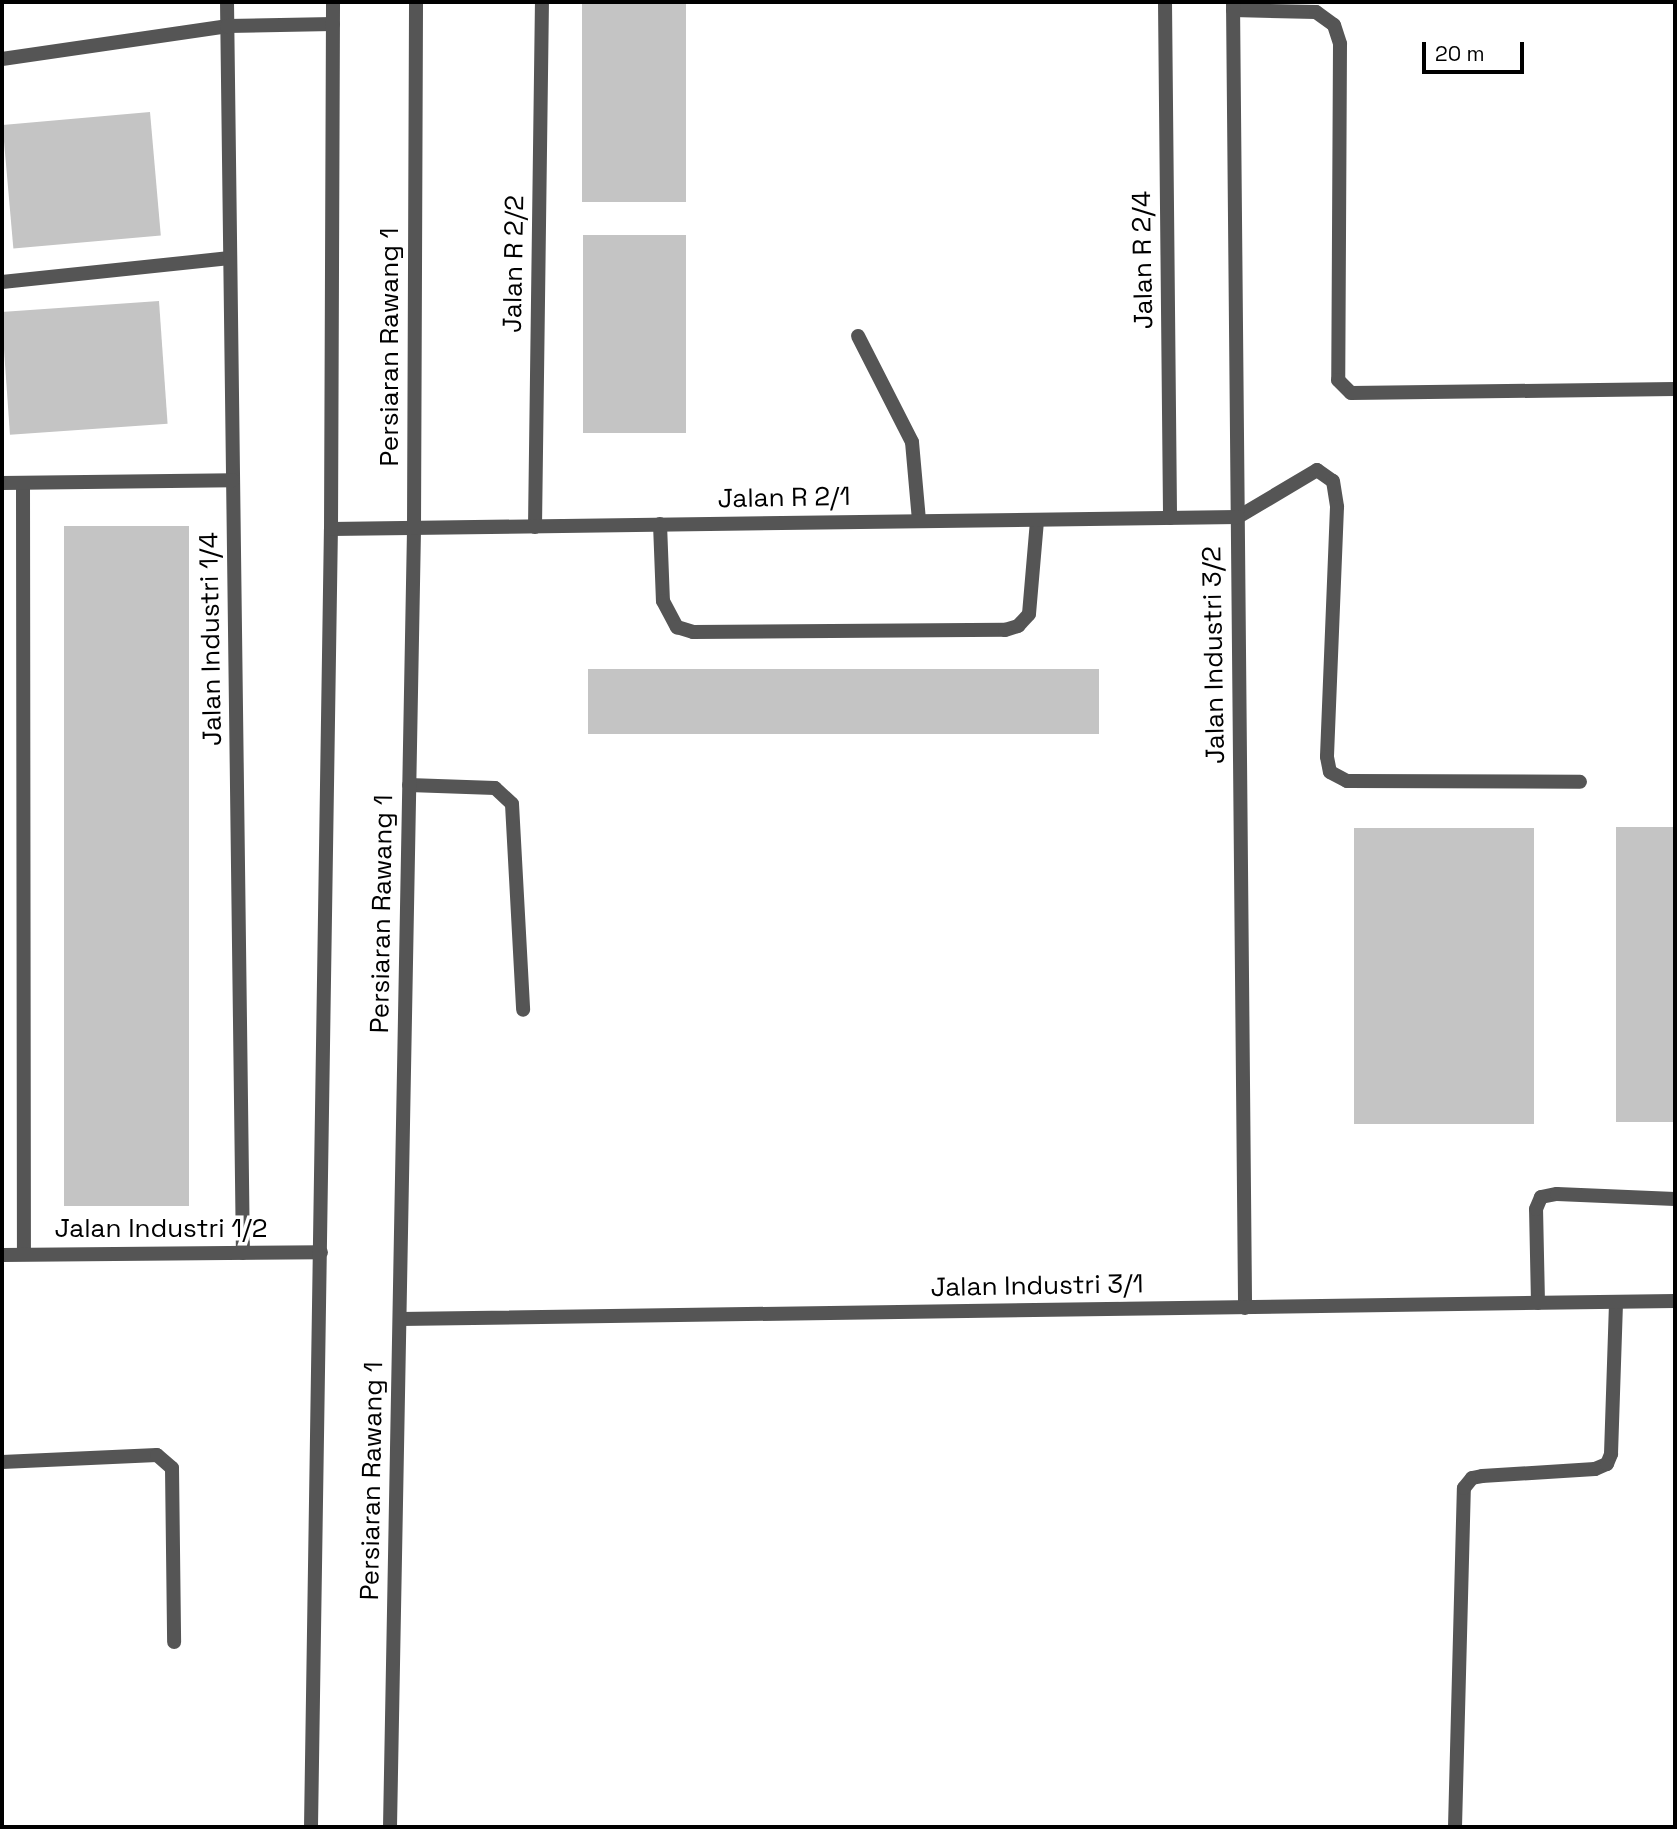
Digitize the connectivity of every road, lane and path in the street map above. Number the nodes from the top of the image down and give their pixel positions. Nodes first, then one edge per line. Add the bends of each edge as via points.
1 (227, 2) edge
2 (333, 2) edge
3 (416, 2) edge
4 (542, 2) edge
5 (1165, 2) edge
6 (1233, 6) edge
7 (333, 24) junction
8 (227, 26) junction
9 (2, 59) edge
10 (230, 258) junction
11 (2, 282) edge
12 (858, 336) dead end
13 (1675, 389) edge
14 (233, 480) junction
15 (23, 483) junction
16 (2, 484) edge
17 (1238, 517) junction
18 (1170, 518) junction
19 (1037, 520) junction
20 (919, 521) junction
21 (660, 524) junction
22 (536, 527) junction
23 (414, 528) junction
24 (331, 530) junction
25 (1580, 782) dead end
26 (409, 785) junction
27 (523, 1010) dead end
28 (1675, 1199) edge
29 (321, 1252) junction
30 (243, 1253) junction
31 (24, 1254) junction
32 (2, 1255) edge
33 (1675, 1301) edge
34 (1616, 1302) junction
35 (1538, 1303) junction
36 (1245, 1308) junction
37 (400, 1319) junction
38 (2, 1462) edge
39 (174, 1642) dead end
40 (311, 1827) edge
41 (388, 1827) edge
42 (1455, 1827) edge

1 - 8 street, Jalan Industri 1/4
2 - 7 street, Persiaran Rawang 1
3 - 23 street, Persiaran Rawang 1
4 - 22 street, Jalan R 2/2
5 - 18 street, Jalan R 2/4
6 - 13 street via 1316,12 1334,25 1340,44 1338,380 1351,393
6 - 17 street, Jalan Industri 3/2
7 - 8 street
7 - 24 street, Persiaran Rawang 1
8 - 9 street
8 - 10 street, Jalan Industri 1/4
10 - 11 street
10 - 14 street, Jalan Industri 1/4
12 - 20 street via 912,442
14 - 15 street
14 - 30 street, Jalan Industri 1/4
15 - 16 street
15 - 31 street
17 - 18 street, Jalan R 2/1
17 - 25 street via 1317,470 1333,481 1337,507 1327,757 1331,772 1347,781
17 - 36 street, Jalan Industri 3/2
18 - 19 street, Jalan R 2/1
19 - 20 street, Jalan R 2/1
19 - 21 street via 1029,614 1005,631 693,632 677,627 663,601
20 - 21 street, Jalan R 2/1
21 - 22 street, Jalan R 2/1
22 - 23 street, Jalan R 2/1
23 - 24 street, Jalan R 2/1
23 - 26 street, Persiaran Rawang 1
24 - 29 street, Persiaran Rawang 1
26 - 27 street via 495,788 512,804
26 - 37 street, Persiaran Rawang 1
28 - 35 street via 1541,1197 1536,1209
29 - 30 street, Jalan Industri 1/2
29 - 40 street, Persiaran Rawang 1
30 - 31 street, Jalan Industri 1/2
31 - 32 street, Jalan Industri 1/2
33 - 34 street, Jalan Industri 3/1
34 - 35 street, Jalan Industri 3/1
34 - 42 street via 1607,1464 1595,1469 1482,1476 1472,1478 1464,1488
35 - 36 street, Jalan Industri 3/1
36 - 37 street, Jalan Industri 3/1
37 - 41 street, Persiaran Rawang 1
38 - 39 street via 157,1455 172,1468

